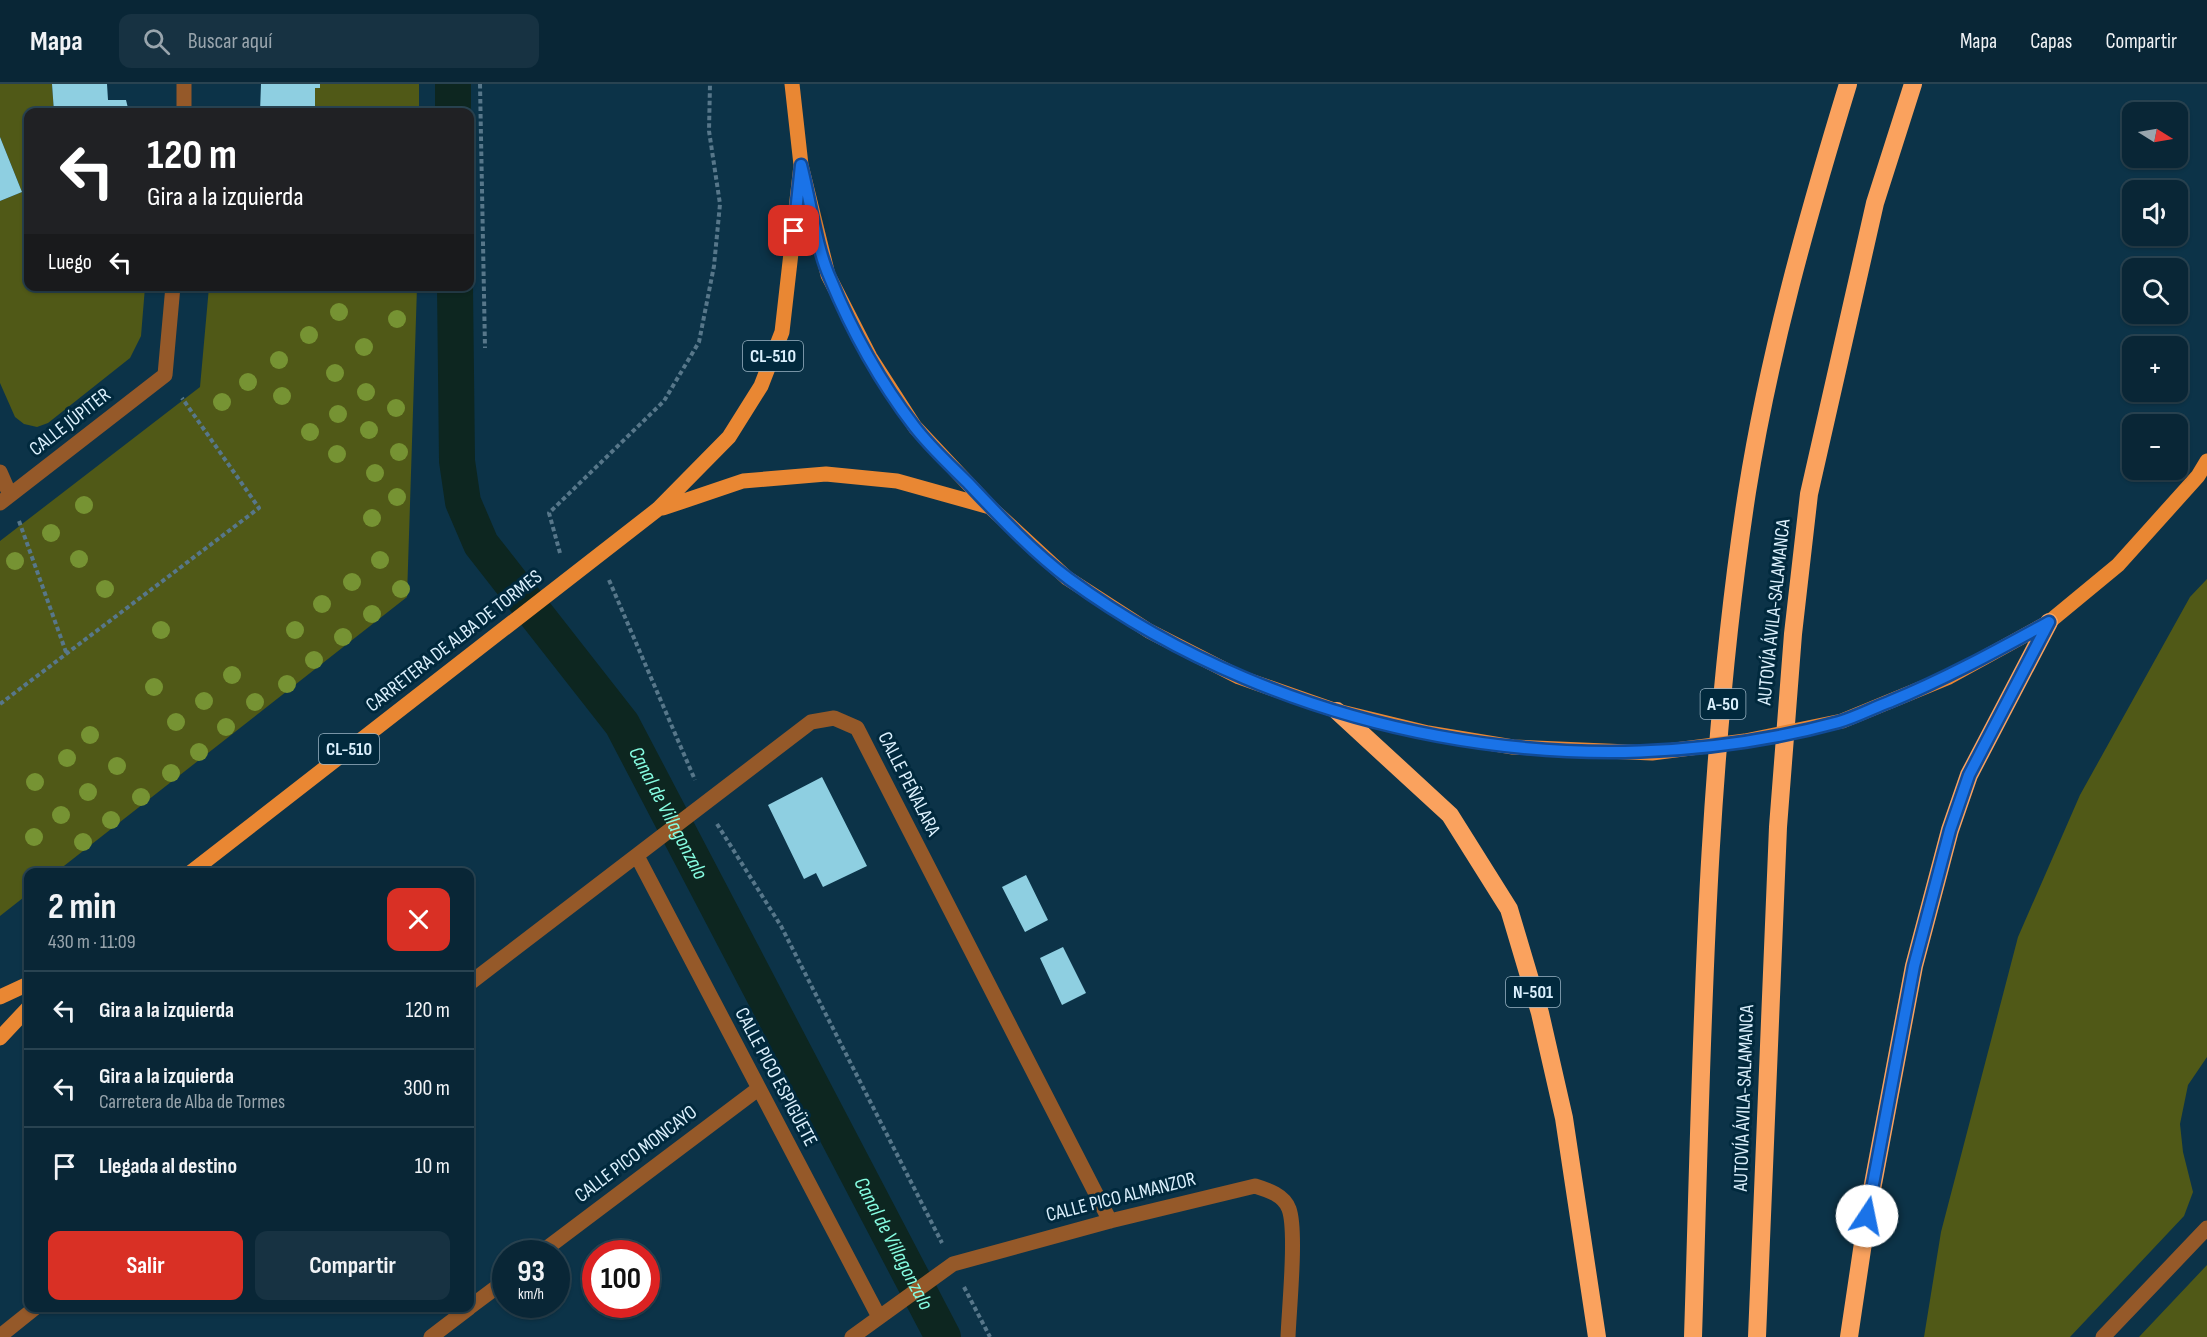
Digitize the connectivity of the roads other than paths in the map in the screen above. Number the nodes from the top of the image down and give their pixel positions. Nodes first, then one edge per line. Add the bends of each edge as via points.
1 (184, 84) edge
2 (792, 84) edge
3 (1848, 84) edge
4 (1913, 84) edge
5 (184, 108) edge
6 (801, 165) junction
7 (173, 291) edge
8 (2207, 462) edge
9 (0, 472) edge
10 (2203, 472) edge
11 (5, 499) edge
12 (990, 507) junction
13 (658, 509) junction
14 (2049, 622) junction
15 (1337, 711) junction
16 (637, 856) junction
17 (196, 868) edge
18 (474, 979) edge
19 (24, 986) edge
20 (0, 997) edge
21 (24, 1012) edge
22 (0, 1038) edge
23 (758, 1089) junction
24 (1110, 1221) junction
25 (2207, 1228) edge
26 (558, 1240) edge
27 (492, 1291) edge
28 (474, 1304) edge
29 (27, 1312) edge
30 (464, 1312) edge
31 (879, 1317) junction
32 (6, 1323) edge
33 (0, 1336) edge
34 (430, 1337) edge
35 (852, 1337) edge
36 (1288, 1337) edge
37 (1597, 1337) edge
38 (1693, 1337) edge
39 (1757, 1337) edge
40 (1849, 1337) edge
41 (2103, 1337) edge

1 - 5 street
2 - 6 main road
3 - 38 highway, AUTOVÍA ÁVILA-SALAMANCA / A-50 via 1813,197 1771,363 1748,491 1729,633 1712,824
4 - 39 highway, AUTOVÍA ÁVILA-SALAMANCA via 1875,203 1809,494 1778,827
6 - 12 main road via 828,275 870,357 915,427
6 - 13 main road, CARRETERA DE ALBA DE TORMES / CL-510 via 782,332 761,386 729,437
7 - 11 street, CALLE JÚPITER via 165,375
8 - 10 main road
9 - 11 street
10 - 14 main road via 2118,565
12 - 13 main road, CARRETERA DE ALBA DE TORMES / CL-510 via 897,481 826,474 743,481
12 - 15 main road via 1067,578 1149,631 1239,677
13 - 17 main road, CARRETERA DE ALBA DE TORMES / CL-510
14 - 15 main road, bridge via 1949,677 1842,722 1745,741 1652,753 1513,747 1428,733
14 - 40 highway via 1969,775 1950,830 1914,966 1867,1216
15 - 37 highway, N-501 via 1450,815 1509,909 1564,1118
16 - 18 street, CALLE PEÑALARA
16 - 23 street, CALLE PICO ESPIGÜETE
16 - 24 street, CALLE PEÑALARA via 811,722 834,718 857,728
19 - 20 main road
21 - 22 main road
23 - 26 street, CALLE PICO MONCAYO
23 - 31 street, CALLE PICO ESPIGÜETE
24 - 31 street, CALLE PICO ALMANZOR via 953,1264
24 - 36 street, CALLE PICO ALMANZOR via 1255,1186 1276,1193 1289,1208
25 - 41 street
27 - 28 street
29 - 32 street
30 - 34 street
31 - 35 street, CALLE PICO ALMANZOR
32 - 33 street

